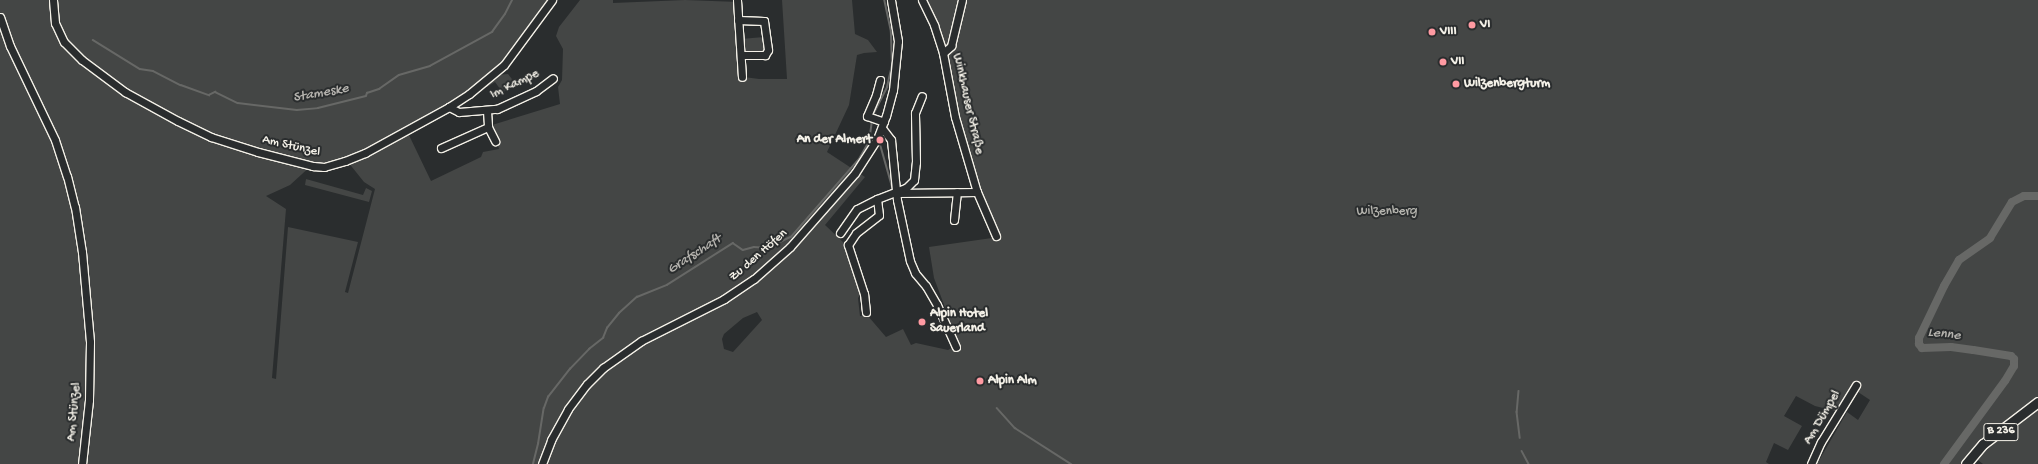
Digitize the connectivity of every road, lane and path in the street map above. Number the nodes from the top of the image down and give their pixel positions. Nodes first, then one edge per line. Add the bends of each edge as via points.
1 (53, 0) edge
2 (552, 0) edge
3 (737, 0) edge
4 (891, 0) edge
5 (922, 0) edge
6 (962, 0) edge
7 (0, 17) edge
8 (738, 20) junction
9 (943, 53) junction
10 (741, 55) junction
11 (742, 77) dead end
12 (553, 78) dead end
13 (880, 80) dead end
14 (922, 96) dead end
15 (449, 107) junction
16 (487, 110) junction
17 (883, 125) junction
18 (488, 126) junction
19 (495, 141) dead end
20 (441, 148) dead end
21 (896, 192) junction
22 (956, 192) junction
23 (978, 192) junction
24 (877, 199) junction
25 (954, 220) dead end
26 (840, 233) dead end
27 (996, 236) dead end
28 (866, 312) dead end
29 (956, 347) dead end
30 (1856, 385) dead end
31 (2038, 402) edge
32 (82, 464) edge
33 (542, 464) edge
34 (1811, 464) edge
35 (1966, 464) edge

1 - 15 street, Am Stünzel via 54,23 64,42 82,60 137,99 196,131 258,152 314,166 329,166 365,153
2 - 15 street, Am Stünzel via 504,65
3 - 8 street
4 - 17 street, Zu den Höfen via 897,36 897,61 894,90
5 - 9 street, Winkhauser Straße
6 - 9 street via 950,46
7 - 32 street, Am Stünzel via 10,46 55,140 75,207 82,252 90,348
8 - 10 street
8 - 10 street via 764,21 768,50 765,55
9 - 23 street, Winkhauser Straße via 955,117
10 - 11 street
12 - 16 street, Im Kampe via 526,96 497,109
13 - 17 street via 868,116
14 - 21 street via 916,113 914,180 906,188
15 - 16 street, Im Kampe via 459,112
16 - 18 street, Im Kampe
17 - 21 street via 890,140
17 - 33 street, Zu den Höfen via 866,158 847,184 772,265 730,296 628,349 586,384 561,419
18 - 19 street, Im Kampe
18 - 20 street
21 - 22 street
21 - 24 street
21 - 29 street via 913,270 930,292
22 - 23 street
22 - 25 street
23 - 27 street, Winkhauser Straße
24 - 26 street via 854,212
24 - 28 street via 879,215 856,233 848,245 864,294
30 - 34 street, Am Dümpel via 1821,442
31 - 35 main road, B 236 via 1983,444

